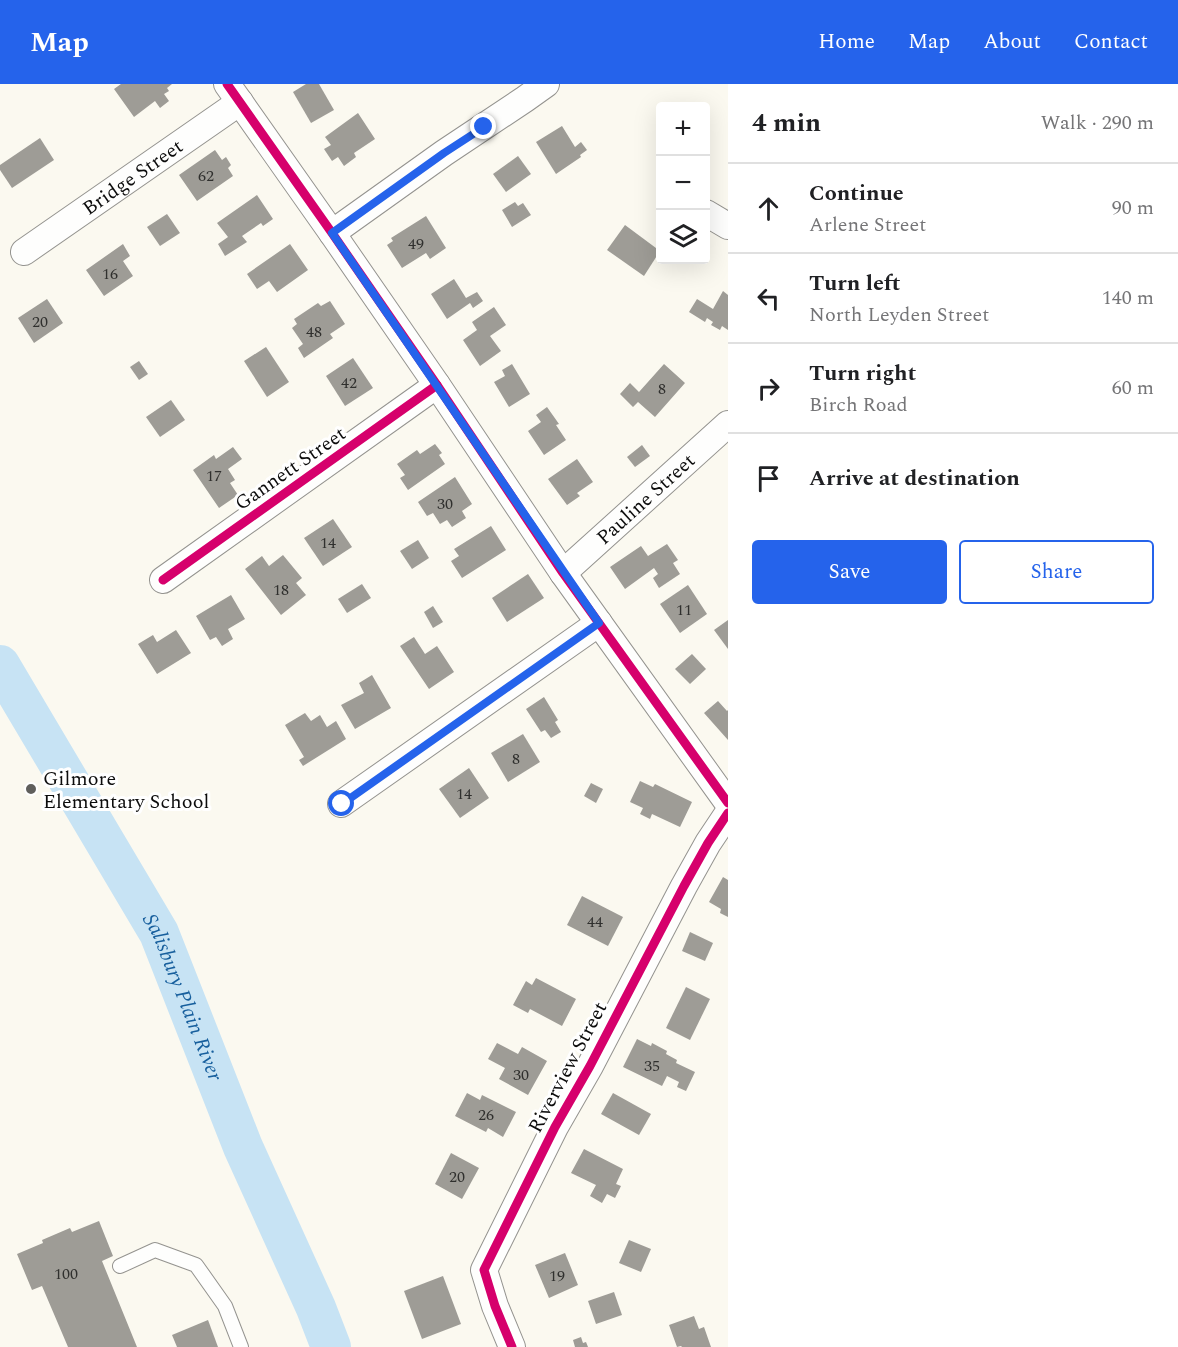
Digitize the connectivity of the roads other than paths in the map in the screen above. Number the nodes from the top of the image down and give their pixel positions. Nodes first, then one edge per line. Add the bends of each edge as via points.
1 (546, 84) edge
2 (233, 93) edge
3 (710, 216) edge
4 (728, 226) edge
5 (332, 233) junction
6 (24, 252) dead end
7 (437, 385) junction
8 (728, 424) edge
9 (563, 573) junction
10 (163, 580) dead end
11 (599, 623) junction
12 (728, 803) edge
13 (342, 804) dead end
14 (728, 813) edge
15 (120, 1266) dead end
16 (241, 1347) edge
17 (512, 1347) edge

1 - 5 street
2 - 5 street
2 - 6 street, Bridge Street
3 - 4 street
5 - 7 street
7 - 9 street
7 - 10 street, Gannett Street
8 - 9 street, Pauline Street
9 - 11 street
11 - 12 street
11 - 13 street
14 - 17 street, Riverview Street via 692,869 484,1270
15 - 16 lane via 154,1250 196,1265 225,1305

